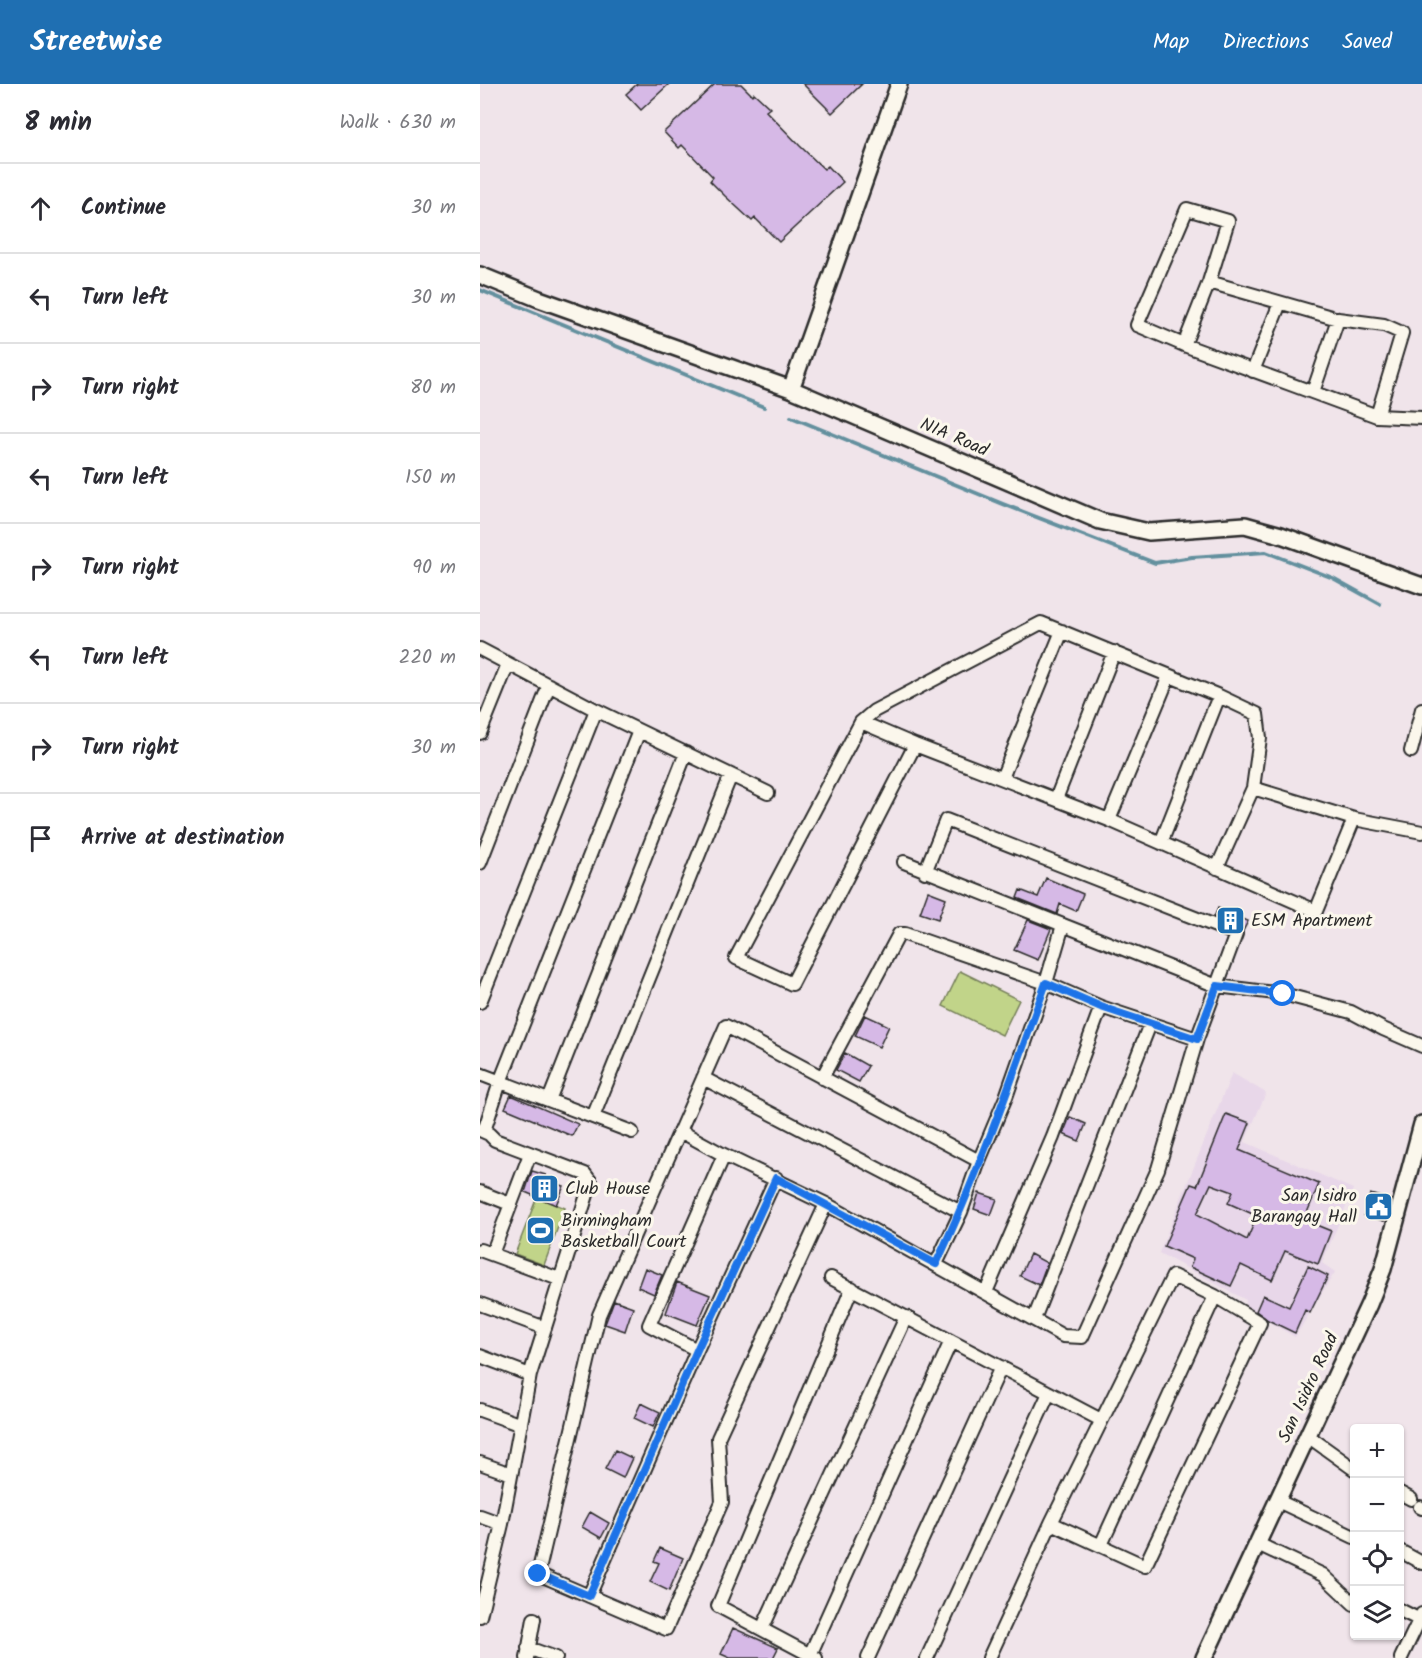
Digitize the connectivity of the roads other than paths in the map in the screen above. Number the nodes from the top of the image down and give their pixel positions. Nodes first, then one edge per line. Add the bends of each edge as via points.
1 (899, 84) edge
2 (480, 275) edge
3 (1209, 282) junction
4 (1280, 303) junction
5 (1338, 319) junction
6 (1184, 345) junction
7 (1253, 371) junction
8 (791, 390) junction
9 (1313, 392) junction
10 (1377, 416) junction
11 (1422, 418) edge
12 (1422, 586) edge
13 (1062, 631) junction
14 (480, 649) edge
15 (1114, 652) junction
16 (508, 664) junction
17 (1168, 676) junction
18 (549, 685) junction
19 (1219, 696) junction
20 (596, 710) junction
21 (1422, 710) edge
22 (861, 722) junction
23 (639, 731) junction
24 (480, 733) edge
25 (915, 745) junction
26 (1411, 751) dead end
27 (686, 753) junction
28 (731, 775) junction
29 (1002, 778) junction
30 (1253, 788) junction
31 (768, 793) dead end
32 (1056, 799) junction
33 (1354, 819) junction
34 (1109, 820) junction
35 (1422, 831) edge
36 (1161, 843) junction
37 (904, 862) dead end
38 (480, 863) edge
39 (1217, 868) junction
40 (925, 872) junction
41 (1063, 925) junction
42 (1046, 983) junction
43 (1217, 986) junction
44 (480, 1002) edge
45 (1101, 1007) junction
46 (1150, 1024) junction
47 (1197, 1039) junction
48 (1422, 1046) edge
49 (480, 1074) edge
50 (703, 1078) junction
51 (822, 1078) junction
52 (500, 1082) junction
53 (549, 1100) junction
54 (593, 1117) junction
55 (1422, 1124) edge
56 (482, 1131) edge
57 (680, 1131) junction
58 (632, 1132) dead end
59 (1420, 1141) edge
60 (530, 1154) junction
61 (724, 1155) junction
62 (979, 1161) junction
63 (776, 1178) junction
64 (480, 1192) edge
65 (510, 1204) junction
66 (826, 1204) junction
67 (961, 1212) junction
68 (486, 1252) edge
69 (936, 1264) junction
70 (831, 1278) dead end
71 (560, 1279) junction
72 (852, 1288) junction
73 (986, 1292) junction
74 (1215, 1296) junction
75 (480, 1304) edge
76 (906, 1317) junction
77 (1034, 1319) junction
78 (545, 1328) junction
79 (951, 1341) junction
80 (697, 1350) junction
81 (480, 1356) edge
82 (1001, 1367) junction
83 (530, 1375) junction
84 (1049, 1393) junction
85 (480, 1410) edge
86 (1101, 1420) junction
87 (521, 1425) junction
88 (1308, 1436) junction
89 (480, 1463) edge
90 (1350, 1466) edge
91 (511, 1474) junction
92 (1278, 1502) junction
93 (480, 1516) edge
94 (1051, 1523) junction
95 (502, 1524) junction
96 (1350, 1535) edge
97 (1258, 1544) junction
98 (1101, 1545) junction
99 (1404, 1553) edge
100 (1422, 1563) edge
101 (485, 1570) edge
102 (589, 1596) junction
103 (1350, 1600) edge
104 (1404, 1612) edge
105 (480, 1616) edge
106 (1421, 1618) edge
107 (534, 1619) dead end
108 (762, 1629) junction
109 (528, 1653) edge
110 (813, 1656) edge
111 (556, 1658) edge
112 (868, 1658) edge
113 (927, 1658) edge
114 (989, 1658) edge
115 (1204, 1658) edge
116 (1401, 1658) edge

1 - 8 street
2 - 8 street, NIA Road
3 - 4 street
3 - 6 street
3 - 6 street via 1228,221 1187,209 1137,325
4 - 5 street
4 - 7 street
5 - 9 street
5 - 10 street via 1402,333
6 - 7 street
7 - 9 street
8 - 12 street, NIA Road via 1100,521 1149,532 1245,525
9 - 10 street
10 - 11 street
13 - 15 street
13 - 22 street via 1041,623 874,711
13 - 29 street
14 - 16 street
15 - 17 street
15 - 32 street
16 - 18 street
16 - 24 street
17 - 19 street
17 - 34 street
18 - 20 street
18 - 38 street
19 - 30 street via 1257,714 1260,738
19 - 36 street
20 - 23 street
20 - 44 street
21 - 26 street
22 - 25 street
22 - 25 street via 736,958 792,984
23 - 27 street
23 - 52 street
25 - 29 street
27 - 28 street
27 - 53 street
28 - 31 street
28 - 54 street
29 - 32 street
30 - 33 street
30 - 39 street
32 - 34 street
33 - 35 street
33 - 39 street via 1316,911
34 - 36 street
36 - 39 street
37 - 40 street
40 - 41 street
40 - 43 street via 946,820 1236,934
41 - 42 street
41 - 43 street
42 - 45 street
42 - 51 street via 899,934
42 - 62 street
43 - 47 street
43 - 48 street via 1283,994 1351,1012
45 - 46 street
45 - 73 street via 1053,1137
46 - 47 street
46 - 77 street
47 - 77 street via 1158,1169 1082,1337 1063,1336
49 - 52 street
50 - 51 street via 726,1026
50 - 57 street
50 - 67 street
51 - 62 street
52 - 53 street
52 - 56 street
53 - 54 street
54 - 58 street
55 - 59 street, San Isidro Road
56 - 60 street
57 - 61 street
57 - 102 street via 599,1315 538,1574
59 - 88 street, San Isidro Road via 1383,1269
60 - 65 street
60 - 71 street via 585,1174 591,1182
61 - 63 street
61 - 80 street via 649,1325
62 - 67 street
63 - 66 street
63 - 80 street
64 - 65 street
65 - 68 street
66 - 69 street
66 - 102 street via 718,1438 722,1502 666,1629
67 - 69 street
68 - 71 street
69 - 73 street
70 - 72 street
71 - 78 street
72 - 76 street
72 - 108 street via 718,1606
73 - 77 street
74 - 86 street via 1173,1276
74 - 98 street
74 - 98 street via 1260,1323 1145,1566
75 - 78 street
76 - 79 street
76 - 108 street
78 - 83 street
79 - 82 street
79 - 110 street
80 - 102 street
81 - 83 street
82 - 84 street
82 - 112 street
83 - 87 street
84 - 86 street
84 - 113 street
85 - 87 street
86 - 94 street
87 - 91 street
88 - 90 street
88 - 92 street, San Isidro Road
89 - 91 street
91 - 95 street
92 - 96 street
92 - 97 street, San Isidro Road
93 - 95 street
94 - 98 street
94 - 114 street
95 - 101 street
97 - 103 street via 1323,1575
97 - 115 street, San Isidro Road
99 - 100 street
101 - 105 street
104 - 106 street
106 - 116 street
107 - 109 street
108 - 110 street
109 - 111 street

